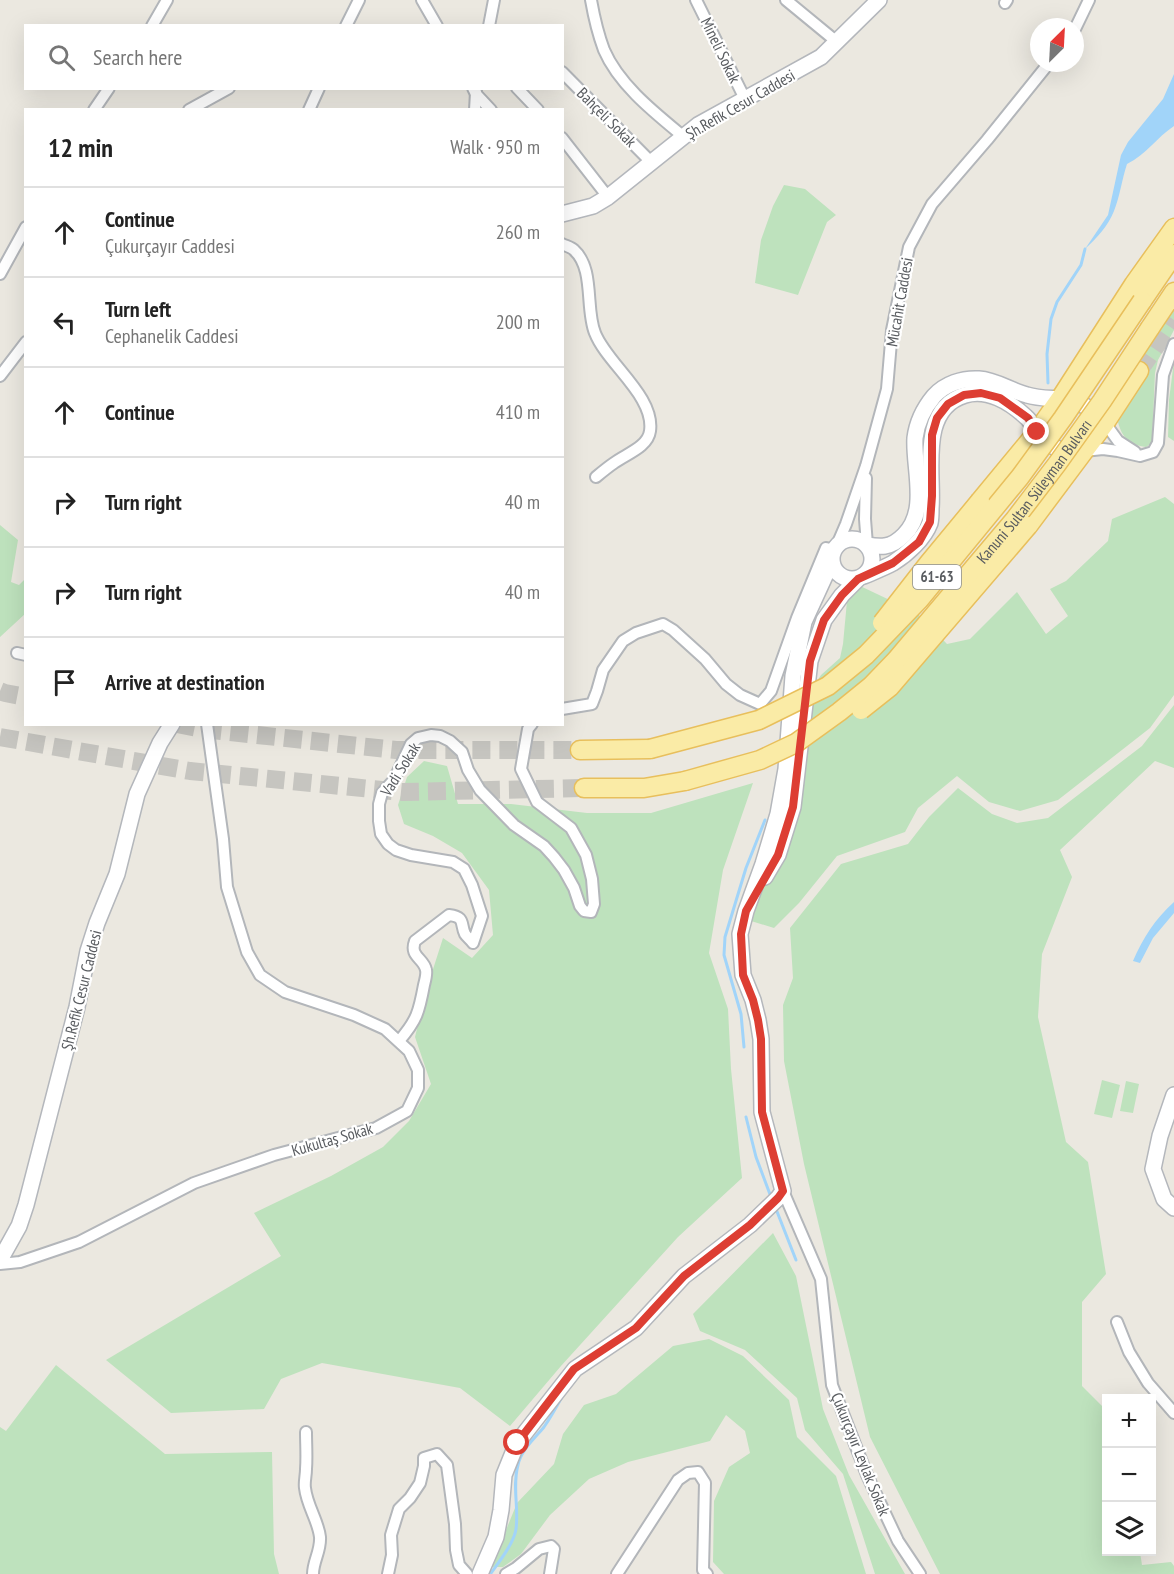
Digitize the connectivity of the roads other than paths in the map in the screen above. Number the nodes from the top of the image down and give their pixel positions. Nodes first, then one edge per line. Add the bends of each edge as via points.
1 (167, 0) edge
2 (359, 0) edge
3 (422, 0) edge
4 (494, 0) edge
5 (591, 0) edge
6 (696, 0) edge
7 (786, 0) edge
8 (1089, 0) edge
9 (873, 2) edge
10 (1080, 18) edge
11 (153, 24) edge
12 (347, 24) edge
13 (436, 24) edge
14 (489, 24) edge
15 (837, 42) junction
16 (1042, 72) edge
17 (564, 74) edge
18 (108, 90) edge
19 (225, 90) edge
20 (318, 90) edge
21 (475, 90) edge
22 (519, 90) edge
23 (745, 99) junction
24 (95, 108) edge
25 (193, 108) edge
26 (310, 108) edge
27 (475, 108) edge
28 (489, 108) edge
29 (536, 108) edge
30 (684, 137) junction
31 (564, 141) edge
32 (651, 162) junction
33 (608, 197) junction
34 (564, 211) edge
35 (1174, 228) edge
36 (24, 231) edge
37 (564, 245) edge
38 (1174, 254) edge
39 (0, 274) edge
40 (1174, 292) edge
41 (1174, 344) edge
42 (24, 345) edge
43 (1139, 371) tunnel mouth
44 (0, 376) edge
45 (1059, 399) junction
46 (1105, 423) junction
47 (1037, 432) junction
48 (1084, 451) junction
49 (1140, 456) junction
50 (867, 466) junction
51 (596, 477) dead end
52 (867, 545) junction
53 (834, 553) junction
54 (861, 577) junction
55 (564, 709) edge
56 (171, 726) edge
57 (207, 726) edge
58 (530, 726) edge
59 (705, 735) junction
60 (580, 750) tunnel mouth
61 (718, 772) junction
62 (584, 788) tunnel mouth
63 (746, 911) junction
64 (399, 1041) junction
65 (1174, 1095) edge
66 (776, 1199) junction
67 (1174, 1208) edge
68 (0, 1262) edge
69 (1117, 1322) dead end
70 (1174, 1413) edge
71 (306, 1432) dead end
72 (313, 1574) edge
73 (388, 1574) edge
74 (467, 1574) edge
75 (480, 1574) edge
76 (506, 1574) edge
77 (550, 1574) edge
78 (616, 1574) edge
79 (707, 1574) edge
80 (920, 1574) edge

1 - 11 street
2 - 12 street
3 - 13 street
4 - 14 street
5 - 30 street via 605,51 618,73 649,108
6 - 23 street, Mineli Sokak
7 - 15 street
8 - 10 street
9 - 15 street, Şh.Refik Cesur Caddesi
15 - 23 street, Şh.Refik Cesur Caddesi via 821,57
16 - 50 street, Mücahit Caddesi via 932,204 909,247 892,330 887,389
17 - 32 street, Bahçeli Sokak
18 - 24 street
19 - 25 street
20 - 26 street
21 - 27 street
21 - 28 street
22 - 29 street
23 - 30 street, Şh.Refik Cesur Caddesi
30 - 32 street, Şh.Refik Cesur Caddesi
31 - 33 street
32 - 33 street, Şh.Refik Cesur Caddesi
33 - 34 street, Şh.Refik Cesur Caddesi via 593,206
35 - 45 main road, 61-63
36 - 39 street
37 - 51 street via 583,261 594,333 648,410 651,428 644,443
38 - 59 main road, Kanuni Sultan Süleyman Bulvarı / 61-63, bridge via 1020,477 919,600 866,655 828,686 779,711
40 - 61 main road, Kanuni Sultan Süleyman Bulvarı / 61-63, bridge via 1057,464 896,660 871,686 796,744
41 - 49 street via 1163,375 1158,443 1153,452
42 - 44 street
43 - 46 main road, 61-63
45 - 46 street via 1086,406
45 - 47 main road, 61-63
45 - 52 street via 1026,395 980,379 947,385 927,404 915,438 916,515 898,542
46 - 48 main road, 61-63
46 - 49 street via 1118,441
47 - 48 street via 1070,454
47 - 54 street via 1028,418 1000,398 981,393 964,395 948,404 937,418 932,435 930,522 919,542 893,563
47 - 59 main road, 61-63, bridge via 857,652 822,678 762,712
48 - 49 street via 1110,450
48 - 61 main road, 61-63, bridge via 1028,526 890,687 834,732 778,765 750,772
50 - 52 street
50 - 53 street, Mücahit Caddesi
52 - 53 street via 848,539
52 - 54 street via 872,558 868,571
53 - 54 street via 834,570 844,578
53 - 55 street, Mücahit Caddesi via 826,548 771,691 760,704 740,695 663,624 623,641 603,670 592,704
53 - 63 street via 804,622 793,676 786,770 778,814
54 - 63 street via 824,620 810,661 793,807 778,855
56 - 68 street, Şh.Refik Cesur Caddesi via 137,794 117,874 88,951 26,1205
57 - 64 street, Kukultaş Sokak via 227,887 247,952 260,975 285,992 385,1029
58 - 64 street, Vadi Sokak via 521,769 537,802 571,828 586,855 592,879 591,912 580,906 574,888 554,857 514,825 480,790 462,752 440,736 418,738 382,793 381,834 396,850 464,868 482,916 473,942 459,917 449,915 415,941 412,947 426,971 417,1016
59 - 60 main road, Kanuni Sultan Süleyman Bulvarı / 61-63, bridge via 650,749
61 - 62 main road, Kanuni Sultan Süleyman Bulvarı / 61-63, bridge via 644,788
63 - 66 street via 741,934 743,975 761,1039 762,1112
64 - 68 street, Kukultaş Sokak via 418,1070 418,1088 407,1111 391,1120 376,1128 274,1155 194,1183 79,1242 20,1262
65 - 67 street via 1153,1169 1164,1198
66 - 75 street via 750,1225 684,1276 636,1328 574,1369 517,1443 504,1475 496,1537
66 - 80 street, Çukurçayır Leylak Sokak via 821,1279 832,1385 867,1475 898,1541
69 - 70 street via 1148,1383
71 - 72 street via 304,1487 320,1539
73 - 74 street via 391,1535 399,1509 420,1483 424,1458 437,1454 447,1466 456,1550 459,1565
76 - 77 street via 539,1549 551,1546 554,1549
78 - 79 street via 678,1480 698,1472 705,1483 703,1570

